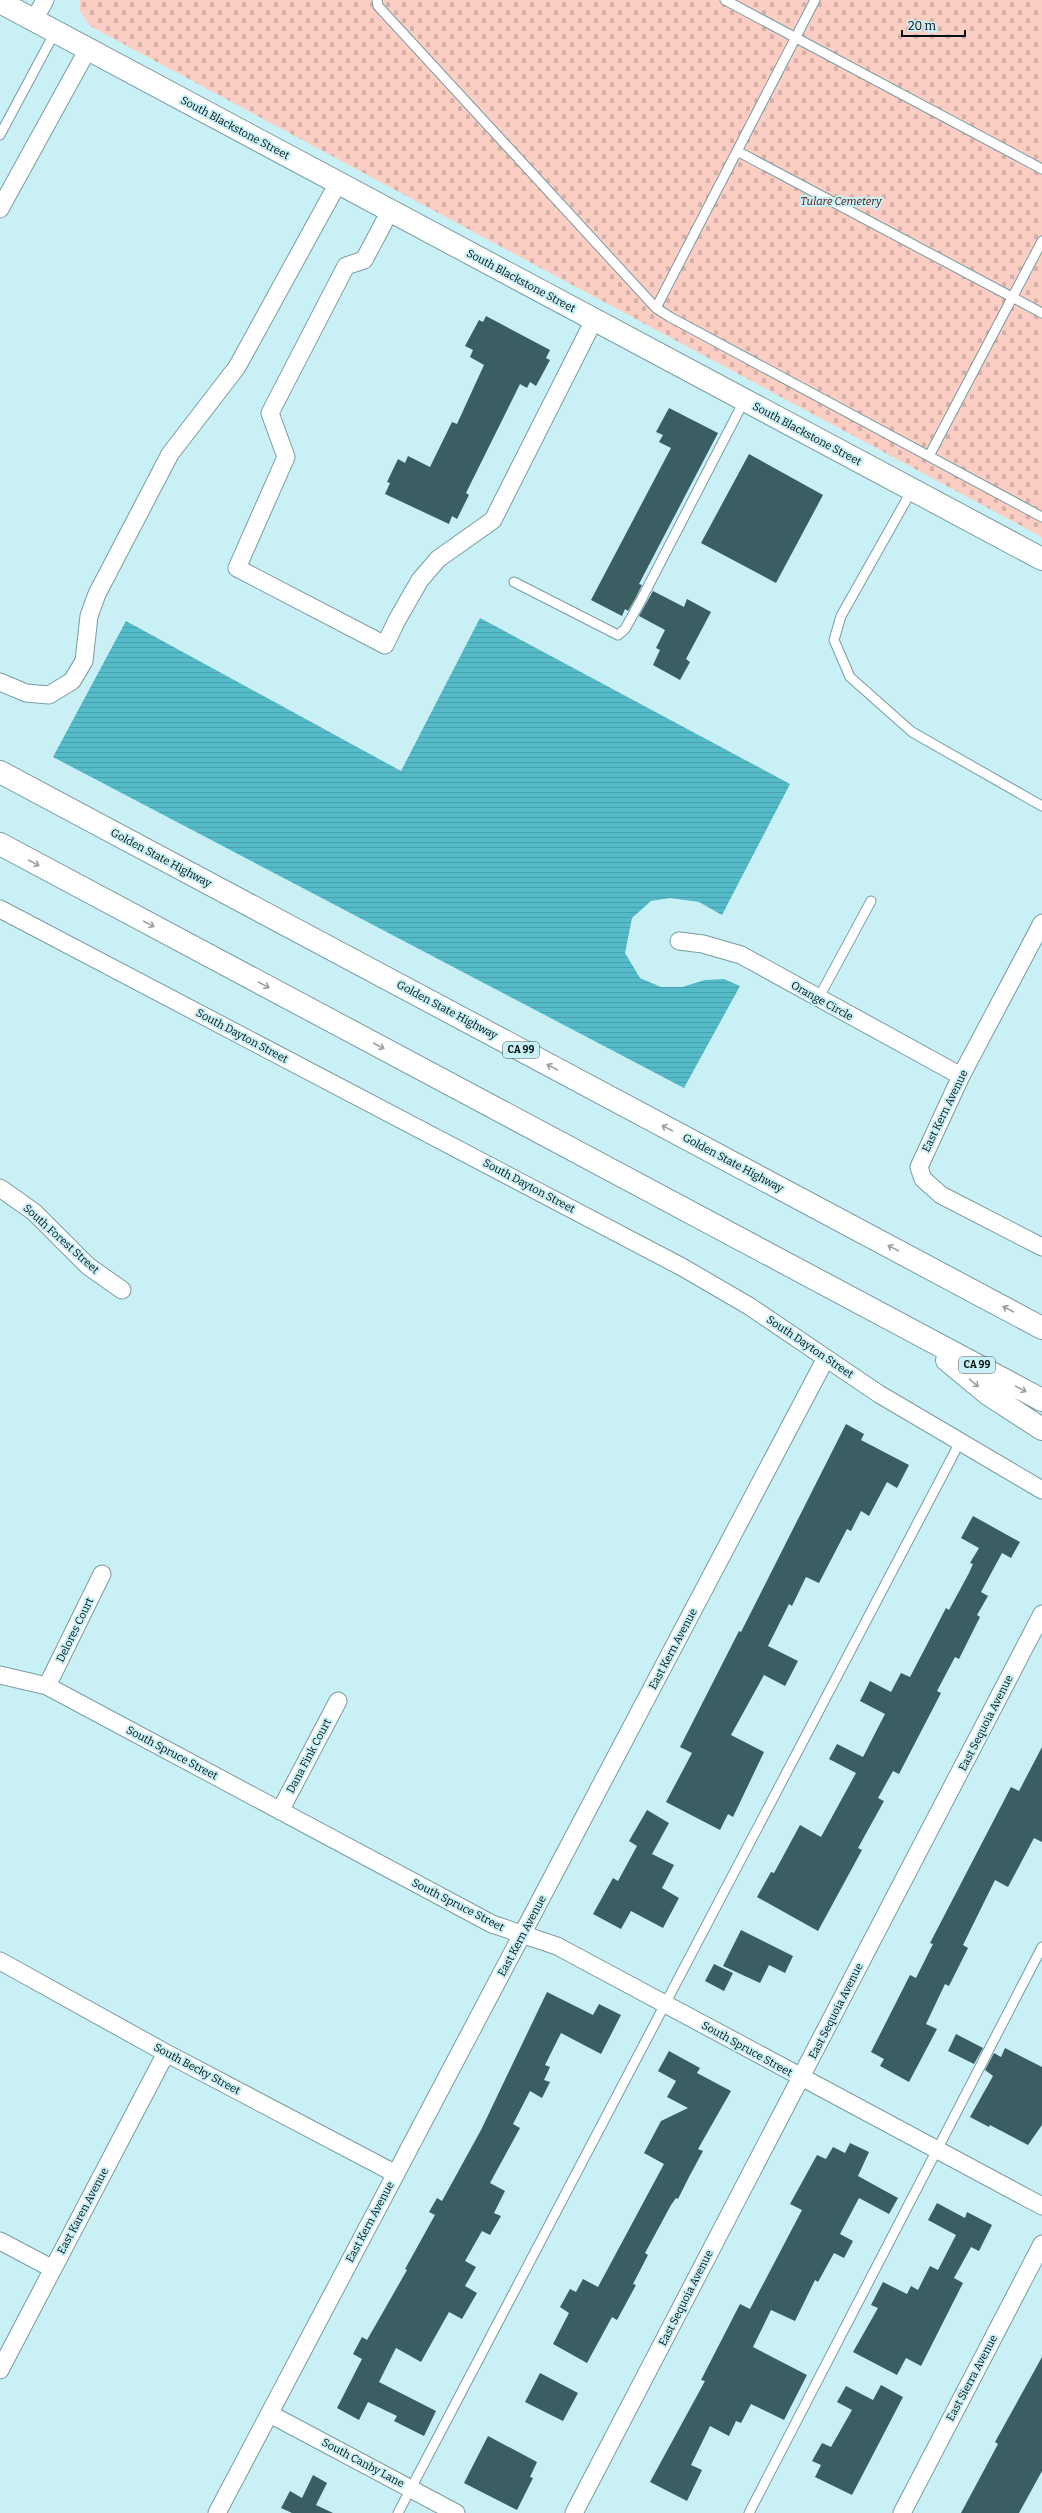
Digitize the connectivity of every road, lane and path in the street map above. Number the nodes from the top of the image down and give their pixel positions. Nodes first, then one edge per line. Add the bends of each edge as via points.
1 (45, 0) edge
2 (376, 0) edge
3 (725, 0) edge
4 (815, 0) edge
5 (0, 2) edge
6 (34, 20) junction
7 (55, 32) junction
8 (795, 38) junction
9 (88, 49) junction
10 (0, 135) edge
11 (737, 151) junction
12 (1042, 169) edge
13 (338, 183) junction
14 (0, 209) edge
15 (390, 211) junction
16 (1042, 241) edge
17 (1013, 298) junction
18 (656, 308) junction
19 (1042, 313) edge
20 (594, 320) junction
21 (744, 401) junction
22 (929, 456) junction
23 (912, 490) junction
24 (1042, 517) edge
25 (1042, 560) edge
26 (514, 582) dead end
27 (0, 682) edge
28 (0, 772) edge
29 (1042, 806) edge
30 (0, 844) edge
31 (871, 901) dead end
32 (0, 909) edge
33 (1042, 923) edge
34 (679, 941) dead end
35 (818, 999) junction
36 (961, 1076) junction
37 (0, 1188) edge
38 (1042, 1247) edge
39 (122, 1290) dead end
40 (1042, 1328) edge
41 (912, 1331) junction
42 (826, 1358) junction
43 (1042, 1400) edge
44 (1042, 1428) edge
45 (960, 1442) junction
46 (1042, 1490) edge
47 (102, 1574) dead end
48 (1042, 1614) edge
49 (0, 1675) edge
50 (47, 1686) junction
51 (338, 1701) dead end
52 (280, 1811) junction
53 (522, 1936) junction
54 (1042, 1947) edge
55 (0, 1961) edge
56 (665, 2004) junction
57 (166, 2053) junction
58 (801, 2078) junction
59 (938, 2151) junction
60 (396, 2174) junction
61 (1042, 2206) edge
62 (0, 2241) edge
63 (1042, 2244) edge
64 (53, 2269) junction
65 (0, 2370) edge
66 (270, 2414) junction
67 (411, 2489) junction
68 (217, 2513) edge
69 (398, 2513) edge
70 (456, 2513) edge
71 (574, 2513) edge
72 (749, 2513) edge
73 (902, 2513) edge

1 - 6 street
2 - 18 lane via 378,6
3 - 8 lane
4 - 8 lane
5 - 6 main road, South Blackstone Street
6 - 7 main road, South Blackstone Street
7 - 9 main road, South Blackstone Street
7 - 10 lane
8 - 11 lane
8 - 12 lane
9 - 13 main road, South Blackstone Street
9 - 14 street
11 - 17 lane
11 - 18 lane
13 - 15 main road, South Blackstone Street
13 - 27 street via 237,367 170,454 97,594 89,616 84,661 72,681 48,695 26,693
15 - 20 main road, South Blackstone Street
15 - 20 street via 364,260 346,266 270,413 286,457 237,568 386,645 396,620 420,580 438,559 493,520
16 - 17 lane
17 - 19 lane
17 - 22 lane
18 - 22 lane
20 - 21 main road, South Blackstone Street
21 - 23 main road, South Blackstone Street
21 - 26 lane via 625,629 618,634
22 - 24 lane
23 - 25 main road, South Blackstone Street
23 - 29 lane via 841,616 834,640 850,677 912,732
40 -> 28 main road, Golden State Highway / CA 99
30 -> 41 main road, CA 99
31 - 35 lane
32 - 42 street, South Dayton Street via 682,1267 748,1306
33 - 36 street, East Kern Avenue
34 - 35 street, Orange Circle via 703,944 741,955
35 - 36 street, Orange Circle
36 - 38 street, East Kern Avenue via 919,1167 923,1179 942,1195
37 - 39 street, South Forest Street via 34,1212 88,1266
41 -> 43 main road, CA 99
41 -> 44 main road via 988,1394
42 - 45 street, South Dayton Street via 879,1394
42 - 53 street, East Kern Avenue
45 - 46 street, South Dayton Street
45 - 56 lane
47 - 50 street, Delores Court
48 - 58 street, East Sequoia Avenue
49 - 50 street, South Spruce Street
50 - 52 street, South Spruce Street
51 - 52 street, Dana Fink Court
52 - 53 street, South Spruce Street via 492,1924
53 - 56 street, South Spruce Street via 557,1946
53 - 60 street, East Kern Avenue
54 - 59 lane
55 - 57 street, South Becky Street
56 - 58 street, South Spruce Street
56 - 67 lane
57 - 60 street, South Becky Street
57 - 64 street, East Karen Avenue
58 - 59 street, South Spruce Street
58 - 71 street, East Sequoia Avenue
59 - 61 street, South Spruce Street
59 - 72 lane
60 - 66 street, East Kern Avenue
62 - 64 street
63 - 73 street, East Sierra Avenue
64 - 65 street, East Karen Avenue
66 - 67 street, South Canby Lane
66 - 68 street, East Kern Avenue
67 - 69 lane
67 - 70 street, South Canby Lane

